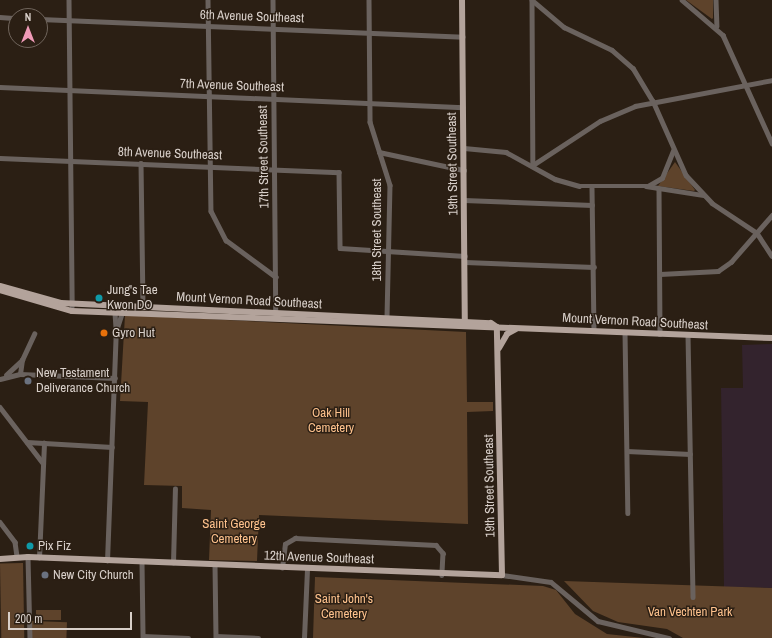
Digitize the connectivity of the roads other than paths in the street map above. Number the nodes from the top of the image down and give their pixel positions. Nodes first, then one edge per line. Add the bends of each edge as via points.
1 (69, 0) edge
2 (208, 0) edge
3 (273, 0) edge
4 (369, 0) edge
5 (462, 0) edge
6 (532, 0) edge
7 (682, 0) edge
8 (716, 0) edge
9 (48, 19) edge
10 (70, 20) junction
11 (209, 26) junction
12 (717, 26) junction
13 (273, 29) junction
14 (369, 33) junction
15 (463, 37) junction
16 (772, 80) edge
17 (744, 85) junction
18 (0, 87) edge
19 (70, 90) junction
20 (210, 96) junction
21 (274, 99) junction
22 (653, 101) junction
23 (370, 102) junction
24 (463, 107) junction
25 (772, 143) edge
26 (464, 148) junction
27 (673, 151) junction
28 (379, 152) junction
29 (0, 158) edge
30 (71, 161) junction
31 (141, 164) junction
32 (533, 165) junction
33 (211, 166) junction
34 (275, 169) junction
35 (464, 170) junction
36 (646, 186) junction
37 (592, 188) junction
38 (659, 189) junction
39 (704, 195) junction
40 (464, 200) junction
41 (592, 205) junction
42 (772, 215) edge
43 (757, 233) junction
44 (389, 252) junction
45 (772, 256) edge
46 (465, 259) junction
47 (594, 267) junction
48 (660, 274) junction
49 (276, 277) junction
50 (0, 286) edge
51 (0, 290) edge
52 (72, 304) junction
53 (143, 306) junction
54 (160, 307) junction
55 (72, 311) junction
56 (115, 312) junction
57 (122, 313) junction
58 (276, 314) junction
59 (387, 319) junction
60 (465, 325) junction
61 (497, 327) junction
62 (517, 328) junction
63 (116, 330) junction
64 (594, 331) junction
65 (625, 332) junction
66 (34, 334) dead end
67 (660, 334) junction
68 (688, 335) junction
69 (772, 338) edge
70 (499, 348) junction
71 (22, 360) junction
72 (20, 374) junction
73 (6, 375) junction
74 (115, 378) junction
75 (0, 379) edge
76 (0, 407) edge
77 (27, 442) junction
78 (44, 443) junction
79 (112, 447) junction
80 (627, 451) junction
81 (690, 454) junction
82 (43, 463) junction
83 (175, 489) dead end
84 (628, 513) dead end
85 (0, 522) edge
86 (17, 557) junction
87 (28, 557) junction
88 (39, 558) junction
89 (0, 559) edge
90 (107, 561) junction
91 (142, 562) junction
92 (173, 564) junction
93 (215, 565) junction
94 (282, 568) junction
95 (307, 569) junction
96 (442, 574) junction
97 (502, 576) junction
98 (693, 596) dead end
99 (143, 637) edge
100 (216, 637) edge
101 (30, 638) edge
102 (188, 638) edge
103 (258, 638) edge
104 (304, 638) edge
105 (669, 638) edge

1 - 10 street
2 - 11 street
3 - 13 street, 17th Street Southeast
4 - 14 street, 18th Street Southeast
5 - 15 main road, 19th Street Southeast
6 - 22 street via 564,27 623,58
6 - 32 street
7 - 12 street
8 - 12 street
9 - 10 street, 6th Avenue Southeast
10 - 11 street, 6th Avenue Southeast
10 - 19 street
11 - 13 street, 6th Avenue Southeast
11 - 20 street
12 - 17 street via 736,57
13 - 14 street, 6th Avenue Southeast
13 - 21 street, 17th Street Southeast
14 - 15 street, 6th Avenue Southeast
14 - 23 street, 18th Street Southeast
15 - 24 main road, 19th Street Southeast
16 - 17 street
17 - 22 street
17 - 25 street
18 - 19 street, 7th Avenue Southeast
19 - 20 street, 7th Avenue Southeast
19 - 30 street
20 - 21 street, 7th Avenue Southeast
20 - 33 street
21 - 23 street, 7th Avenue Southeast
21 - 34 street, 17th Street Southeast
22 - 27 street
22 - 32 street via 600,121
23 - 24 street, 7th Avenue Southeast
23 - 28 street, 18th Street Southeast via 370,122
24 - 26 main road, 19th Street Southeast
26 - 32 street via 498,150
26 - 35 main road, 19th Street Southeast
27 - 36 street via 662,178
27 - 39 street via 686,175
28 - 35 street
28 - 44 street, 18th Street Southeast via 390,185
29 - 30 street, 8th Avenue Southeast
30 - 31 street, 8th Avenue Southeast
30 - 52 street
31 - 33 street, 8th Avenue Southeast
31 - 53 street
32 - 37 street via 566,183
33 - 34 street, 8th Avenue Southeast
33 - 49 street via 211,211 218,226 233,248
34 - 44 street, 8th Avenue Southeast via 339,172 340,248
34 - 49 street, 17th Street Southeast
35 - 40 main road, 19th Street Southeast
36 - 37 street
36 - 38 street
37 - 41 street
38 - 39 street
38 - 48 street
39 - 43 street
40 - 41 street
40 - 46 main road, 19th Street Southeast
41 - 47 street
42 - 43 street
43 - 45 street
43 - 48 street via 718,271
44 - 46 street
44 - 59 street, 18th Street Southeast
46 - 47 street
46 - 60 main road, 19th Street Southeast
47 - 64 street
48 - 67 street
49 - 58 street, 17th Street Southeast
50 - 52 main road, Mount Vernon Road Southeast
51 - 55 main road, Mount Vernon Road Southeast
52 - 53 main road, Mount Vernon Road Southeast
52 - 55 street
53 - 54 main road, Mount Vernon Road Southeast
54 - 56 main road
54 - 58 main road, Mount Vernon Road Southeast
55 - 56 main road, Mount Vernon Road Southeast
56 - 57 main road, Mount Vernon Road Southeast
56 - 63 street
57 - 60 main road, Mount Vernon Road Southeast
57 - 63 street
58 - 59 main road, Mount Vernon Road Southeast
59 - 60 main road, Mount Vernon Road Southeast
60 - 61 main road, Mount Vernon Road Southeast
61 - 62 main road, Mount Vernon Road Southeast
61 - 70 main road, 19th Street Southeast
62 - 64 main road, Mount Vernon Road Southeast
62 - 70 main road via 507,334
63 - 74 street
64 - 65 main road, Mount Vernon Road Southeast
65 - 67 main road, Mount Vernon Road Southeast
65 - 80 street
66 - 71 street
67 - 68 main road, Mount Vernon Road Southeast
68 - 69 main road, Mount Vernon Road Southeast
68 - 81 street
70 - 97 main road, 19th Street Southeast
71 - 72 street
71 - 73 street
72 - 73 street
72 - 74 street
73 - 75 street
74 - 79 street
76 - 77 street
77 - 78 street
77 - 82 street
78 - 79 street
78 - 82 street
79 - 90 street
80 - 81 street
80 - 84 street
81 - 98 street
82 - 88 street
83 - 92 street
85 - 86 street via 15,542
86 - 87 main road, 12th Avenue Southeast
86 - 89 main road, 12th Avenue Southeast
87 - 88 main road, 12th Avenue Southeast
87 - 101 street
88 - 90 main road, 12th Avenue Southeast
90 - 91 main road, 12th Avenue Southeast
91 - 92 main road, 12th Avenue Southeast
91 - 99 street
92 - 93 main road, 12th Avenue Southeast
93 - 94 main road, 12th Avenue Southeast
93 - 100 street
94 - 95 main road, 12th Avenue Southeast
94 - 96 street via 283,548 289,540 325,540 436,545 443,553
95 - 96 main road, 12th Avenue Southeast
95 - 104 street
96 - 97 main road, 12th Avenue Southeast
97 - 105 street, 12th Avenue Southeast via 557,584 598,621
99 - 102 street
100 - 103 street

